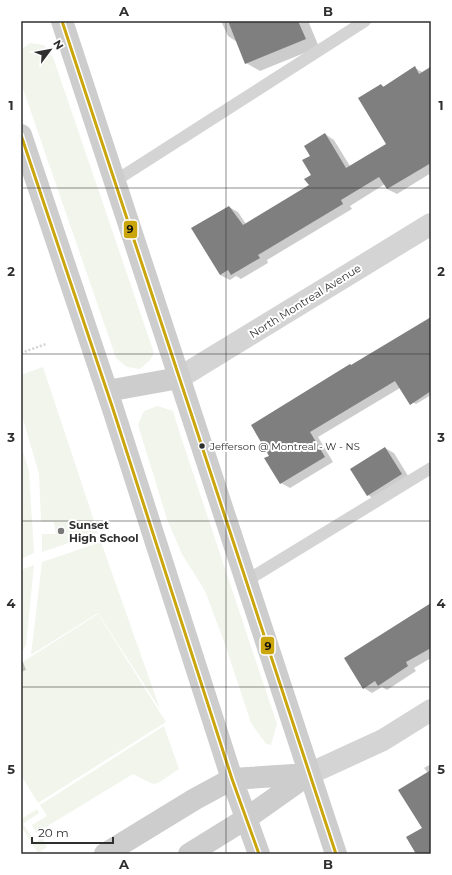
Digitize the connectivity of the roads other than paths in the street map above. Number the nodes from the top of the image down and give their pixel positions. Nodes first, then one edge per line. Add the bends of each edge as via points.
1 (62, 21) edge
2 (365, 21) edge
3 (21, 135) edge
4 (115, 181) junction
5 (431, 224) edge
6 (179, 378) junction
7 (107, 391) junction
8 (431, 468) edge
9 (246, 581) junction
10 (431, 710) edge
11 (309, 774) junction
12 (232, 779) junction
13 (246, 818) junction
14 (105, 854) edge
15 (189, 854) edge
16 (259, 854) edge
17 (336, 854) edge

1 - 4 main road
2 - 4 lane
3 - 7 main road
4 - 6 main road
5 - 6 street, North Montreal Avenue
6 - 7 main road
6 - 9 main road
7 - 12 main road
8 - 9 lane
9 - 11 main road
10 - 11 street via 383,740
11 - 12 main road
11 - 13 main road
11 - 17 main road
12 - 13 main road
12 - 14 main road
13 - 15 main road
13 - 16 main road

